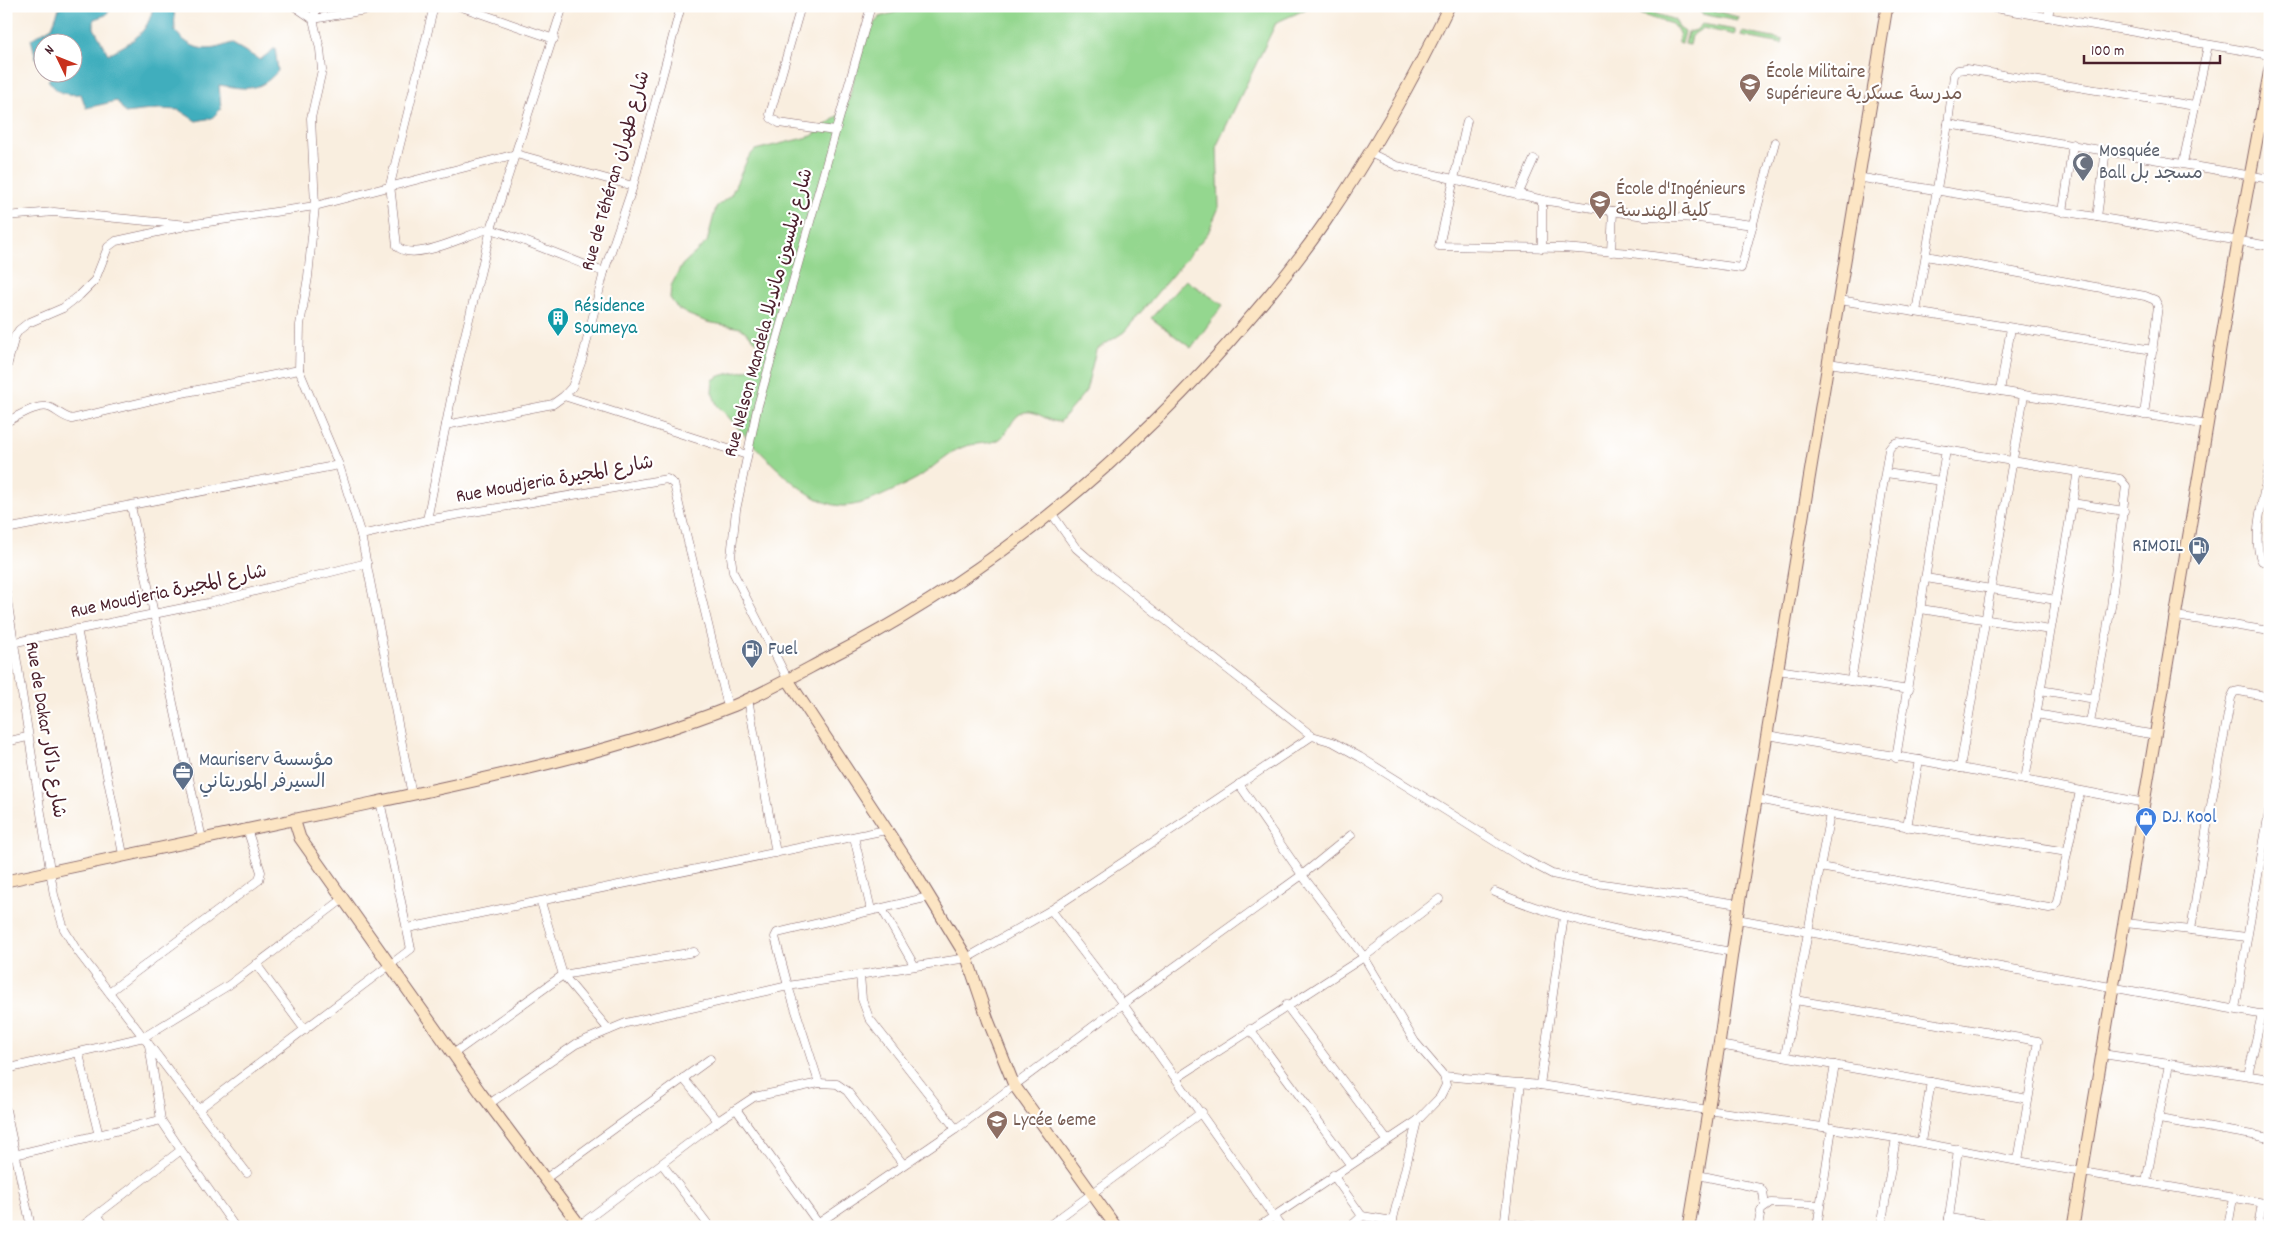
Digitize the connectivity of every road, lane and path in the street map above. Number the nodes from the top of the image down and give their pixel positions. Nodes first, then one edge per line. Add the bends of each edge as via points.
1 (294, 6) edge
2 (317, 6) edge
3 (389, 6) edge
4 (434, 6) edge
5 (459, 6) edge
6 (563, 6) edge
7 (681, 6) edge
8 (801, 6) edge
9 (871, 6) edge
10 (1449, 6) edge
11 (1887, 6) edge
12 (1983, 6) edge
13 (2050, 6) edge
14 (2048, 17) junction
15 (313, 19) junction
16 (554, 39) junction
17 (2208, 45) junction
18 (2270, 55) edge
19 (2270, 69) edge
20 (2195, 106) junction
21 (1467, 121) dead end
22 (1948, 124) junction
23 (835, 130) junction
24 (1775, 142) dead end
25 (2073, 144) junction
26 (2106, 150) junction
27 (1370, 153) junction
28 (516, 154) junction
29 (1534, 159) dead end
30 (2183, 162) junction
31 (2250, 176) junction
32 (1857, 177) junction
33 (2270, 179) edge
34 (1453, 180) junction
35 (390, 185) junction
36 (633, 186) junction
37 (1937, 190) junction
38 (1518, 195) junction
39 (1542, 200) junction
40 (315, 206) junction
41 (1613, 211) junction
42 (2063, 212) junction
43 (6, 216) edge
44 (2096, 217) junction
45 (1753, 224) junction
46 (188, 225) junction
47 (491, 229) junction
48 (2238, 241) junction
49 (2270, 246) edge
50 (1542, 248) junction
51 (1611, 252) junction
52 (1926, 256) junction
53 (604, 272) junction
54 (1839, 300) junction
55 (1916, 312) junction
56 (2011, 328) junction
57 (2153, 350) junction
58 (1829, 363) junction
59 (6, 370) edge
60 (299, 370) junction
61 (2000, 391) junction
62 (2024, 395) junction
63 (564, 396) junction
64 (2144, 415) junction
65 (6, 422) edge
66 (446, 425) junction
67 (2208, 425) junction
68 (1946, 450) junction
69 (747, 456) junction
70 (2013, 461) junction
71 (2270, 463) edge
72 (339, 465) junction
73 (2078, 471) junction
74 (1886, 473) junction
75 (1941, 480) junction
76 (2072, 503) junction
77 (131, 506) junction
78 (2124, 512) junction
79 (1052, 514) junction
80 (427, 520) junction
81 (6, 529) edge
82 (361, 535) junction
83 (2270, 562) edge
84 (367, 563) junction
85 (1926, 578) junction
86 (1991, 589) junction
87 (6, 593) edge
88 (2056, 600) junction
89 (1921, 609) junction
90 (153, 614) junction
91 (2176, 616) junction
92 (1986, 620) junction
93 (77, 629) junction
94 (2050, 630) junction
95 (2270, 632) edge
96 (10, 644) edge
97 (1778, 670) junction
98 (788, 680) junction
99 (1851, 681) junction
100 (1909, 690) junction
101 (2040, 690) junction
102 (2270, 697) edge
103 (748, 699) junction
104 (2095, 699) junction
105 (728, 707) junction
106 (2036, 714) junction
107 (2090, 723) junction
108 (1768, 735) junction
109 (2156, 735) junction
110 (1312, 736) junction
111 (27, 737) junction
112 (6, 742) edge
113 (1896, 758) junction
114 (1919, 760) junction
115 (1960, 768) junction
116 (2025, 780) junction
117 (1239, 784) junction
118 (2080, 791) junction
119 (412, 794) junction
120 (1757, 799) junction
121 (380, 801) junction
122 (2144, 803) junction
123 (2270, 806) edge
124 (1830, 814) junction
125 (294, 819) junction
126 (1907, 827) junction
127 (247, 829) junction
128 (886, 830) junction
129 (2268, 831) edge
130 (1350, 835) dead end
131 (854, 837) junction
132 (202, 839) junction
133 (2067, 852) junction
134 (776, 853) junction
135 (123, 854) junction
136 (2261, 855) junction
137 (2270, 857) edge
138 (1820, 867) junction
139 (51, 871) junction
140 (1302, 875) junction
141 (6, 880) edge
142 (1495, 892) dead end
143 (929, 897) junction
144 (343, 899) junction
145 (1439, 899) dead end
146 (541, 902) junction
147 (1739, 904) junction
148 (882, 909) junction
149 (871, 910) junction
150 (1051, 910) junction
151 (1564, 916) junction
152 (1737, 919) junction
153 (2125, 923) junction
154 (408, 928) junction
155 (2191, 930) junction
156 (1808, 932) junction
157 (2246, 937) junction
158 (694, 952) dead end
159 (1732, 952) junction
160 (1364, 957) junction
161 (967, 958) junction
162 (256, 964) junction
163 (390, 965) junction
164 (914, 965) junction
165 (563, 975) junction
166 (860, 976) junction
167 (788, 986) junction
168 (2114, 989) junction
169 (109, 992) junction
170 (1795, 1000) junction
171 (1123, 1004) junction
172 (1286, 1005) junction
173 (2235, 1009) junction
174 (2266, 1015) edge
175 (305, 1030) junction
176 (608, 1030) junction
177 (1250, 1030) junction
178 (146, 1040) junction
179 (1719, 1045) junction
180 (79, 1054) junction
181 (453, 1054) junction
182 (2102, 1054) junction
183 (1784, 1056) junction
184 (710, 1059) dead end
185 (2169, 1064) junction
186 (1834, 1065) junction
187 (6, 1069) edge
188 (2248, 1075) junction
189 (1444, 1076) junction
190 (683, 1078) junction
191 (1177, 1078) junction
192 (2270, 1080) edge
193 (1932, 1082) junction
194 (819, 1083) junction
195 (1521, 1083) junction
196 (1014, 1085) junction
197 (1540, 1085) junction
198 (2028, 1099) junction
199 (489, 1104) junction
200 (199, 1109) junction
201 (736, 1109) junction
202 (6, 1110) edge
203 (1708, 1110) junction
204 (1202, 1112) junction
205 (2160, 1118) junction
206 (161, 1120) junction
207 (718, 1121) junction
208 (1417, 1121) junction
209 (1828, 1128) junction
210 (956, 1129) junction
211 (99, 1136) junction
212 (1896, 1138) junction
213 (2270, 1138) edge
214 (1387, 1140) junction
215 (1921, 1142) junction
216 (1958, 1149) junction
217 (181, 1150) junction
218 (16, 1154) junction
219 (6, 1157) edge
220 (2018, 1161) junction
221 (662, 1164) junction
222 (902, 1164) junction
223 (1350, 1164) junction
224 (2082, 1171) junction
225 (247, 1173) dead end
226 (1333, 1175) junction
227 (1698, 1175) junction
228 (544, 1179) junction
229 (2146, 1182) junction
230 (1093, 1194) junction
231 (2233, 1198) junction
232 (2266, 1203) edge
233 (1820, 1205) junction
234 (1765, 1206) junction
235 (96, 1215) junction
236 (1272, 1215) junction
237 (1362, 1216) junction
238 (1949, 1218) junction
239 (1392, 1224) edge
240 (815, 1225) edge
241 (1505, 1225) edge
242 (580, 1226) edge
243 (32, 1227) edge
244 (81, 1227) edge
245 (106, 1227) edge
246 (235, 1227) edge
247 (710, 1227) edge
248 (1047, 1227) edge
249 (1116, 1227) edge
250 (1258, 1227) edge
251 (1281, 1227) edge
252 (1350, 1227) edge
253 (1540, 1227) edge
254 (1689, 1227) edge
255 (1758, 1227) edge
256 (1816, 1227) edge
257 (1881, 1227) edge
258 (1948, 1227) edge
259 (2006, 1227) edge
260 (2072, 1227) edge
261 (2228, 1227) edge
262 (2258, 1227) edge

1 - 15 street
2 - 15 street
3 - 15 street
4 - 35 street
5 - 16 street
6 - 16 street
7 - 36 street, Rue de Téhéran شارع طهران
8 - 23 street via 771,118 779,123
9 - 23 street, Rue Nelson Mandela شارع نيلسون مانديلا
10 - 27 street via 1410,84
11 - 32 street
12 - 14 street
13 - 14 street
14 - 17 street
15 - 40 street via 322,59 311,118
16 - 28 street
17 - 18 street
17 - 20 street
19 - 31 street
20 - 22 street via 1958,70 1954,75
20 - 30 street
21 - 34 street
22 - 25 street
22 - 37 street
23 - 69 street, Rue Nelson Mandela شارع نيلسون مانديلا via 826,173 757,409
24 - 45 street
25 - 26 street
25 - 42 street
26 - 30 street
26 - 44 street
27 - 34 street via 1397,166
27 - 79 street via 1292,268 1228,344 1144,432
28 - 35 street
28 - 36 street
28 - 47 street
29 - 38 street
30 - 31 street
31 - 33 street
31 - 48 street
32 - 37 street
32 - 54 street
34 - 38 street
34 - 50 street via 1439,246
35 - 40 street
35 - 47 street via 397,246 403,251 424,251
36 - 53 street, Rue de Téhéran شارع طهران
37 - 42 street
37 - 52 street
38 - 39 street
39 - 41 street
39 - 50 street
40 - 46 street
40 - 60 street via 300,325
41 - 45 street
41 - 51 street
42 - 44 street
43 - 46 street via 54,212
44 - 48 street
45 - 51 street via 1741,268
46 - 59 street via 130,237 108,247 99,272 80,295 63,308 18,330
47 - 53 street
47 - 66 street
48 - 49 street
48 - 67 street
50 - 51 street
52 - 55 street
52 - 57 street via 2155,300 2158,306
53 - 63 street, Rue de Téhéran شارع طهران via 582,360 572,387
54 - 55 street
54 - 58 street
55 - 56 street
56 - 57 street
56 - 61 street
57 - 64 street
58 - 61 street
58 - 97 street
60 - 65 street via 72,419 52,408 41,407
60 - 72 street
61 - 62 street
62 - 64 street
62 - 70 street
63 - 66 street via 553,404
63 - 69 street
64 - 67 street
66 - 80 street
67 - 91 street
68 - 70 street
68 - 74 street via 1898,442 1892,444
68 - 75 street
69 - 98 street, Rue Nelson Mandela شارع نيلسون مانديلا via 736,510 731,557 733,572
70 - 73 street
70 - 86 street
71 - 83 street via 2258,554 2262,561
72 - 77 street
72 - 82 street
73 - 76 street
73 - 78 street via 2124,481
74 - 75 street
74 - 99 street
75 - 85 street
76 - 78 street
76 - 88 street
77 - 81 street
77 - 90 street
78 - 104 street
79 - 98 street via 944,592
79 - 110 street via 1084,555
80 - 82 street, Rue Moudjeria شارع المجيرة
80 - 105 street, Rue Moudjeria شارع المجيرة via 661,480 671,481
82 - 84 street
84 - 90 street, Rue Moudjeria شارع المجيرة
84 - 119 street
85 - 86 street
85 - 89 street
86 - 88 street
86 - 92 street
87 - 96 street, Rue de Dakar شارع داكار
88 - 94 street
89 - 92 street
89 - 100 street
90 - 93 street, Rue Moudjeria شارع المجيرة
90 - 132 street
91 - 95 street
91 - 109 street
92 - 94 street
92 - 115 street
93 - 96 street, Rue Moudjeria شارع المجيرة
93 - 135 street
94 - 101 street
96 - 111 street, Rue de Dakar شارع داكار
97 - 99 street
97 - 108 street
98 - 103 street
98 - 128 street
99 - 100 street
100 - 113 street
101 - 104 street
101 - 106 street
102 - 155 street via 2239,691 2234,692 2231,698
103 - 105 street
103 - 134 street
104 - 107 street
105 - 119 street via 607,749
106 - 107 street
106 - 116 street
107 - 109 street
108 - 113 street
108 - 120 street
109 - 122 street
110 - 117 street
110 - 147 street via 1334,742 1552,874
111 - 112 street
111 - 139 street, Rue de Dakar شارع داكار
113 - 114 street
114 - 115 street
114 - 126 street
115 - 116 street
116 - 118 street
117 - 140 street
117 - 150 street
118 - 122 street
118 - 133 street
119 - 121 street
120 - 124 street
120 - 147 street
121 - 125 street
121 - 154 street
122 - 153 street
123 - 129 street
124 - 126 street
124 - 138 street
125 - 127 street
125 - 144 street via 300,838
126 - 133 street
127 - 132 street
127 - 169 street via 261,872 260,880
128 - 131 street
128 - 143 street
129 - 136 street
130 - 140 street
131 - 134 street
131 - 149 street
132 - 135 street
133 - 138 street via 2057,902 2049,908
134 - 146 street
135 - 139 street
136 - 137 street
136 - 157 street
138 - 156 street
139 - 141 street
139 - 169 street, Rue de Dakar شارع داكار via 56,906 64,929
140 - 160 street
140 - 171 street
142 - 151 street via 1529,907
143 - 148 street
143 - 161 street
144 - 162 street
144 - 163 street
145 - 160 street
146 - 154 street
146 - 165 street
147 - 152 street
148 - 149 street
148 - 164 street
149 - 167 street via 777,933 775,937
150 - 161 street
150 - 171 street
151 - 159 street via 1636,934
151 - 197 street
152 - 156 street
152 - 159 street
153 - 155 street
153 - 168 street
154 - 163 street via 411,949
155 - 157 street
156 - 168 street
156 - 170 street
157 - 173 street
158 - 165 street
159 - 179 street
160 - 172 street
160 - 189 street via 1416,1042
161 - 164 street
161 - 196 street
162 - 175 street
162 - 178 street
163 - 175 street
163 - 181 street
164 - 166 street
165 - 176 street
165 - 181 street
166 - 167 street
166 - 210 street via 862,999 869,1018
167 - 176 street via 670,1011
167 - 194 street
168 - 173 street
168 - 182 street
169 - 178 street, Rue de Dakar شارع داكار
170 - 183 street
170 - 198 street via 2038,1041
171 - 191 street
171 - 196 street
172 - 177 street
172 - 214 street
173 - 174 street
174 - 188 street
175 - 200 street
176 - 199 street via 576,1044
177 - 191 street
177 - 223 street
178 - 180 street
178 - 200 street, Rue de Dakar شارع داكار
178 - 206 street
179 - 183 street
179 - 203 street
180 - 187 street
180 - 211 street
181 - 199 street
182 - 185 street
182 - 224 street
183 - 186 street
184 - 190 street
185 - 188 street
185 - 205 street
186 - 193 street
186 - 209 street
188 - 192 street
189 - 195 street
189 - 208 street via 1446,1085 1440,1097
190 - 207 street
190 - 228 street
191 - 204 street
193 - 198 street
193 - 215 street
194 - 201 street via 764,1093
194 - 222 street via 837,1084 847,1091
195 - 197 street
195 - 241 street
196 - 210 street
196 - 230 street
197 - 203 street
198 - 220 street
199 - 228 street
200 - 225 street, Rue de Dakar شارع داكار
201 - 207 street
201 - 240 street
202 - 218 street
203 - 209 street
203 - 227 street
204 - 230 street
204 - 236 street
205 - 213 street
205 - 229 street
206 - 211 street
206 - 217 street
207 - 221 street
208 - 214 street
208 - 239 street
209 - 212 street
209 - 233 street
210 - 222 street
211 - 218 street
212 - 215 street
212 - 257 street
214 - 223 street
215 - 216 street
216 - 220 street
216 - 238 street
217 - 235 street
217 - 246 street
218 - 219 street
218 - 243 street
220 - 224 street
221 - 242 street
221 - 247 street
222 - 240 street
223 - 226 street
224 - 229 street
224 - 260 street
226 - 236 street
226 - 237 street
227 - 234 street via 1760,1188 1764,1192
227 - 254 street
228 - 242 street
229 - 231 street
230 - 248 street
230 - 249 street
231 - 232 street
231 - 261 street
232 - 262 street
233 - 234 street via 1771,1203
233 - 256 street
234 - 255 street via 1761,1210
235 - 244 street
235 - 245 street
236 - 250 street
236 - 251 street
237 - 239 street
237 - 252 street
238 - 258 street
238 - 259 street
241 - 253 street

